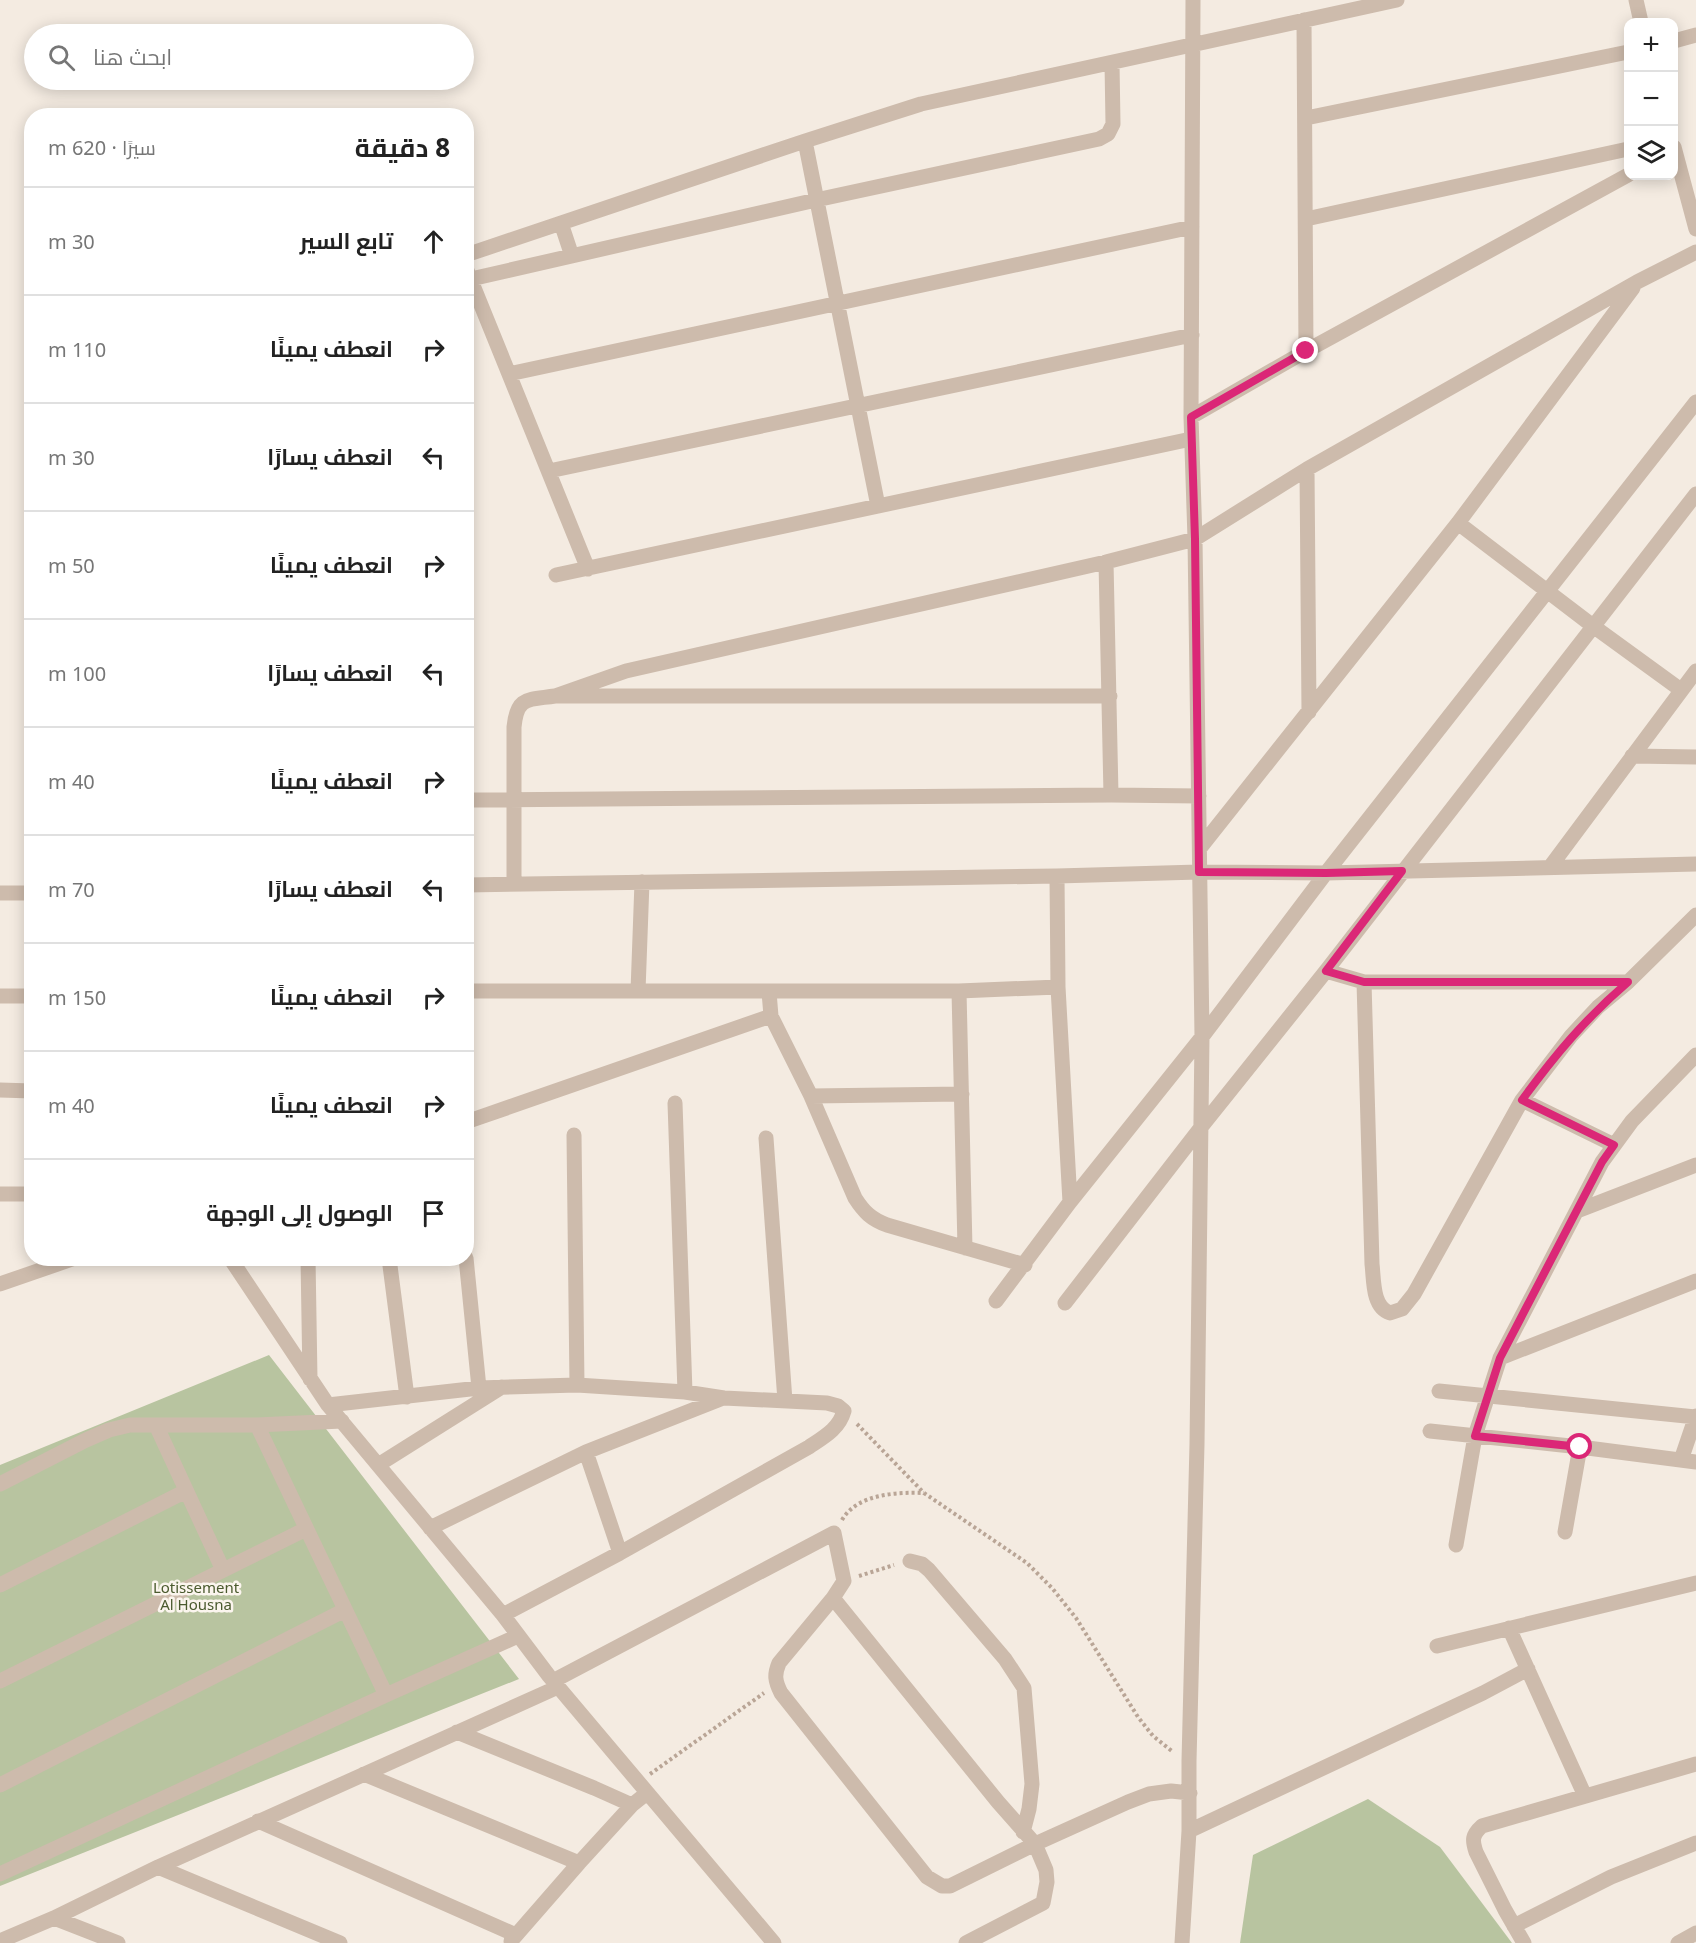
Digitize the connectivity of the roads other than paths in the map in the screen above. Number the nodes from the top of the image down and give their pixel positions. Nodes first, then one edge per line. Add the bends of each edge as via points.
1 (1193, 0) edge
2 (1397, 0) edge
3 (1636, 0) edge
4 (1640, 18) edge
5 (1304, 20) junction
6 (1696, 35) edge
7 (1678, 40) edge
8 (1193, 46) junction
9 (1624, 53) edge
10 (1112, 63) junction
11 (1306, 118) junction
12 (805, 141) junction
13 (1624, 150) edge
14 (1678, 164) edge
15 (1624, 178) edge
16 (816, 200) junction
17 (1306, 219) junction
18 (561, 223) junction
19 (1192, 227) junction
20 (1696, 229) edge
21 (474, 252) edge
22 (1696, 252) edge
23 (572, 256) junction
24 (474, 272) edge
25 (1637, 282) junction
26 (474, 286) edge
27 (837, 303) junction
28 (1192, 335) junction
29 (1306, 351) junction
30 (509, 374) junction
31 (1696, 402) edge
32 (858, 405) junction
33 (1191, 417) junction
34 (1191, 439) junction
35 (1307, 469) junction
36 (549, 471) junction
37 (1696, 494) edge
38 (878, 506) junction
39 (1458, 523) junction
40 (1195, 539) junction
41 (1106, 562) junction
42 (588, 568) junction
43 (556, 575) dead end
44 (1548, 591) junction
45 (1593, 627) junction
46 (1696, 671) edge
47 (1681, 690) junction
48 (555, 696) junction
49 (1110, 696) junction
50 (1309, 712) junction
51 (1632, 756) junction
52 (1696, 757) edge
53 (1111, 795) junction
54 (1199, 796) junction
55 (474, 800) edge
56 (516, 801) junction
57 (1200, 848) junction
58 (1696, 864) edge
59 (1550, 867) junction
60 (1402, 871) junction
61 (1199, 872) junction
62 (1326, 873) junction
63 (1057, 876) junction
64 (642, 882) junction
65 (514, 884) junction
66 (474, 885) edge
67 (0, 893) edge
68 (24, 893) edge
69 (1696, 915) edge
70 (1326, 971) junction
71 (1364, 982) junction
72 (1628, 982) junction
73 (1058, 987) junction
74 (474, 991) edge
75 (638, 991) junction
76 (959, 991) junction
77 (769, 992) junction
78 (0, 996) edge
79 (24, 996) edge
80 (771, 1016) junction
81 (1202, 1037) junction
82 (1696, 1055) edge
83 (0, 1090) edge
84 (24, 1091) edge
85 (962, 1094) junction
86 (811, 1096) junction
87 (1522, 1100) junction
88 (675, 1103) dead end
89 (474, 1119) edge
90 (1202, 1126) junction
91 (574, 1135) dead end
92 (766, 1138) dead end
93 (1614, 1145) junction
94 (1696, 1165) edge
95 (0, 1194) edge
96 (24, 1194) edge
97 (1070, 1202) junction
98 (1577, 1211) junction
99 (965, 1248) junction
100 (1024, 1265) junction
101 (51, 1266) edge
102 (235, 1266) edge
103 (309, 1266) edge
104 (390, 1266) edge
105 (467, 1266) edge
106 (1696, 1281) edge
107 (0, 1284) edge
108 (996, 1302) dead end
109 (1065, 1303) dead end
110 (1500, 1358) junction
111 (310, 1379) junction
112 (577, 1385) junction
113 (503, 1387) junction
114 (479, 1388) junction
115 (1439, 1391) dead end
116 (686, 1392) junction
117 (407, 1396) junction
118 (1487, 1396) junction
119 (724, 1398) junction
120 (785, 1401) junction
121 (328, 1405) junction
122 (1696, 1417) edge
123 (342, 1421) junction
124 (156, 1425) junction
125 (257, 1425) junction
126 (1431, 1431) dead end
127 (1475, 1436) junction
128 (1580, 1447) junction
129 (586, 1452) junction
130 (1688, 1461) edge
131 (378, 1465) junction
132 (0, 1484) edge
133 (186, 1491) junction
134 (430, 1528) junction
135 (306, 1529) junction
136 (1565, 1532) dead end
137 (1456, 1545) dead end
138 (620, 1553) junction
139 (910, 1561) road end
140 (223, 1570) junction
141 (1696, 1583) edge
142 (0, 1585) edge
143 (833, 1598) junction
144 (345, 1610) junction
145 (503, 1615) junction
146 (1509, 1628) junction
147 (518, 1636) junction
148 (1437, 1646) dead end
149 (1527, 1670) junction
150 (0, 1681) edge
151 (556, 1684) junction
152 (386, 1695) junction
153 (458, 1732) junction
154 (1696, 1764) edge
155 (364, 1774) junction
156 (0, 1785) edge
157 (642, 1788) junction
158 (1190, 1793) junction
159 (1585, 1796) junction
160 (632, 1805) junction
161 (258, 1821) junction
162 (1189, 1831) junction
163 (1023, 1832) junction
164 (1696, 1843) edge
165 (1035, 1844) junction
166 (579, 1863) junction
167 (158, 1867) junction
168 (0, 1874) edge
169 (54, 1918) junction
170 (1514, 1926) junction
171 (1696, 1933) edge
172 (1, 1937) edge
173 (513, 1939) edge
174 (118, 1943) edge
175 (340, 1943) edge
176 (774, 1943) edge
177 (966, 1943) edge
178 (1182, 1943) edge
179 (1524, 1943) edge
180 (1678, 1943) edge

1 - 8 street
2 - 5 street
3 - 4 street
5 - 8 street
5 - 11 street
6 - 7 street
8 - 10 street
8 - 19 street
9 - 11 street
10 - 12 street via 921,104
10 - 16 street via 1113,124 1099,140
11 - 17 street
12 - 16 street
12 - 18 street
13 - 17 street
14 - 20 street
15 - 29 street
16 - 23 street
16 - 27 street
17 - 29 street
18 - 21 street
18 - 23 street
19 - 27 street
19 - 28 street
22 - 25 street
23 - 24 street
25 - 35 street
25 - 39 street
26 - 30 street
27 - 30 street
27 - 32 street
28 - 32 street
28 - 33 street
29 - 33 street
30 - 36 street
31 - 44 street
32 - 36 street
32 - 38 street
33 - 34 street
34 - 38 street
34 - 40 street
35 - 40 street
35 - 50 street
36 - 42 street
37 - 45 street
38 - 42 street
39 - 44 street
39 - 50 street
40 - 41 street
40 - 54 street
41 - 48 street via 701,652 626,671
41 - 49 street
42 - 43 street
44 - 45 street
44 - 62 street
45 - 47 street
45 - 60 street
46 - 47 street
47 - 51 street
48 - 49 street
48 - 56 street via 525,702 516,711
49 - 53 street
50 - 57 street
51 - 52 street
51 - 59 street
53 - 54 street
53 - 56 street
54 - 57 street
55 - 56 street
56 - 65 street
57 - 61 street
58 - 59 street
59 - 60 street
60 - 62 street
60 - 70 street
61 - 62 street
61 - 63 street
61 - 81 street
62 - 81 street
63 - 64 street
63 - 73 street
64 - 65 street
64 - 75 street
65 - 66 street
67 - 68 street
69 - 72 street
70 - 71 street
70 - 90 street
71 - 72 street
71 - 87 street via 1372,1264 1374,1288 1384,1311 1402,1309 1414,1294
72 - 87 street via 1571,1036
73 - 76 street
73 - 97 street
74 - 75 street
75 - 77 street
76 - 77 street
76 - 85 street
77 - 80 street
78 - 79 street
80 - 86 street
80 - 89 street
81 - 90 street
81 - 97 street
82 - 93 street
83 - 84 street
85 - 86 street
85 - 99 street
86 - 99 street via 865,1212 887,1225
87 - 93 street
88 - 116 street
90 - 109 street
90 - 158 street
91 - 112 street
92 - 120 street
93 - 98 street
94 - 98 street
95 - 96 street
97 - 100 street
98 - 110 street
99 - 100 street
100 - 108 street
101 - 107 street
102 - 111 street
103 - 111 street
104 - 117 street
105 - 114 street
106 - 110 street
110 - 118 street
111 - 121 street
112 - 113 street
112 - 116 street
113 - 114 street
113 - 131 street
114 - 117 street
115 - 118 street
116 - 119 street
117 - 121 street
118 - 122 street
118 - 127 street
119 - 120 street
119 - 129 street
120 - 138 street via 827,1403 844,1411 829,1434 809,1447
121 - 123 street
122 - 130 street
123 - 125 street
123 - 131 street
124 - 125 street
124 - 132 street via 109,1430
124 - 133 street
125 - 135 street
126 - 127 street
127 - 128 street
127 - 137 street
128 - 130 street
128 - 136 street
129 - 134 street
129 - 138 street
131 - 134 street
133 - 140 street
133 - 142 street
134 - 145 street
135 - 140 street
135 - 144 street
138 - 145 street
139 - 163 street via 929,1570 1005,1659 1024,1688 1032,1784
140 - 150 street
141 - 146 street
143 - 151 street via 844,1581 834,1533
143 - 163 street
143 - 165 street via 779,1663 774,1674 777,1684 927,1876 950,1886
144 - 152 street
144 - 156 street
145 - 147 street
146 - 148 street
146 - 149 street
147 - 151 street
147 - 152 street
149 - 159 street
149 - 162 street
151 - 153 street
151 - 157 street
152 - 168 street
153 - 155 street
153 - 160 street
154 - 159 street
155 - 161 street
155 - 166 street
157 - 160 street
157 - 176 street
158 - 162 street
158 - 165 street via 1149,1794
159 - 170 street via 1482,1826 1473,1837 1476,1852
160 - 166 street
161 - 167 street
161 - 173 street
162 - 178 street
163 - 165 street
164 - 170 street via 1611,1877
165 - 177 street via 1046,1870 1043,1903
166 - 173 street
167 - 169 street
167 - 175 street
169 - 172 street
169 - 174 street
170 - 179 street
171 - 180 street

